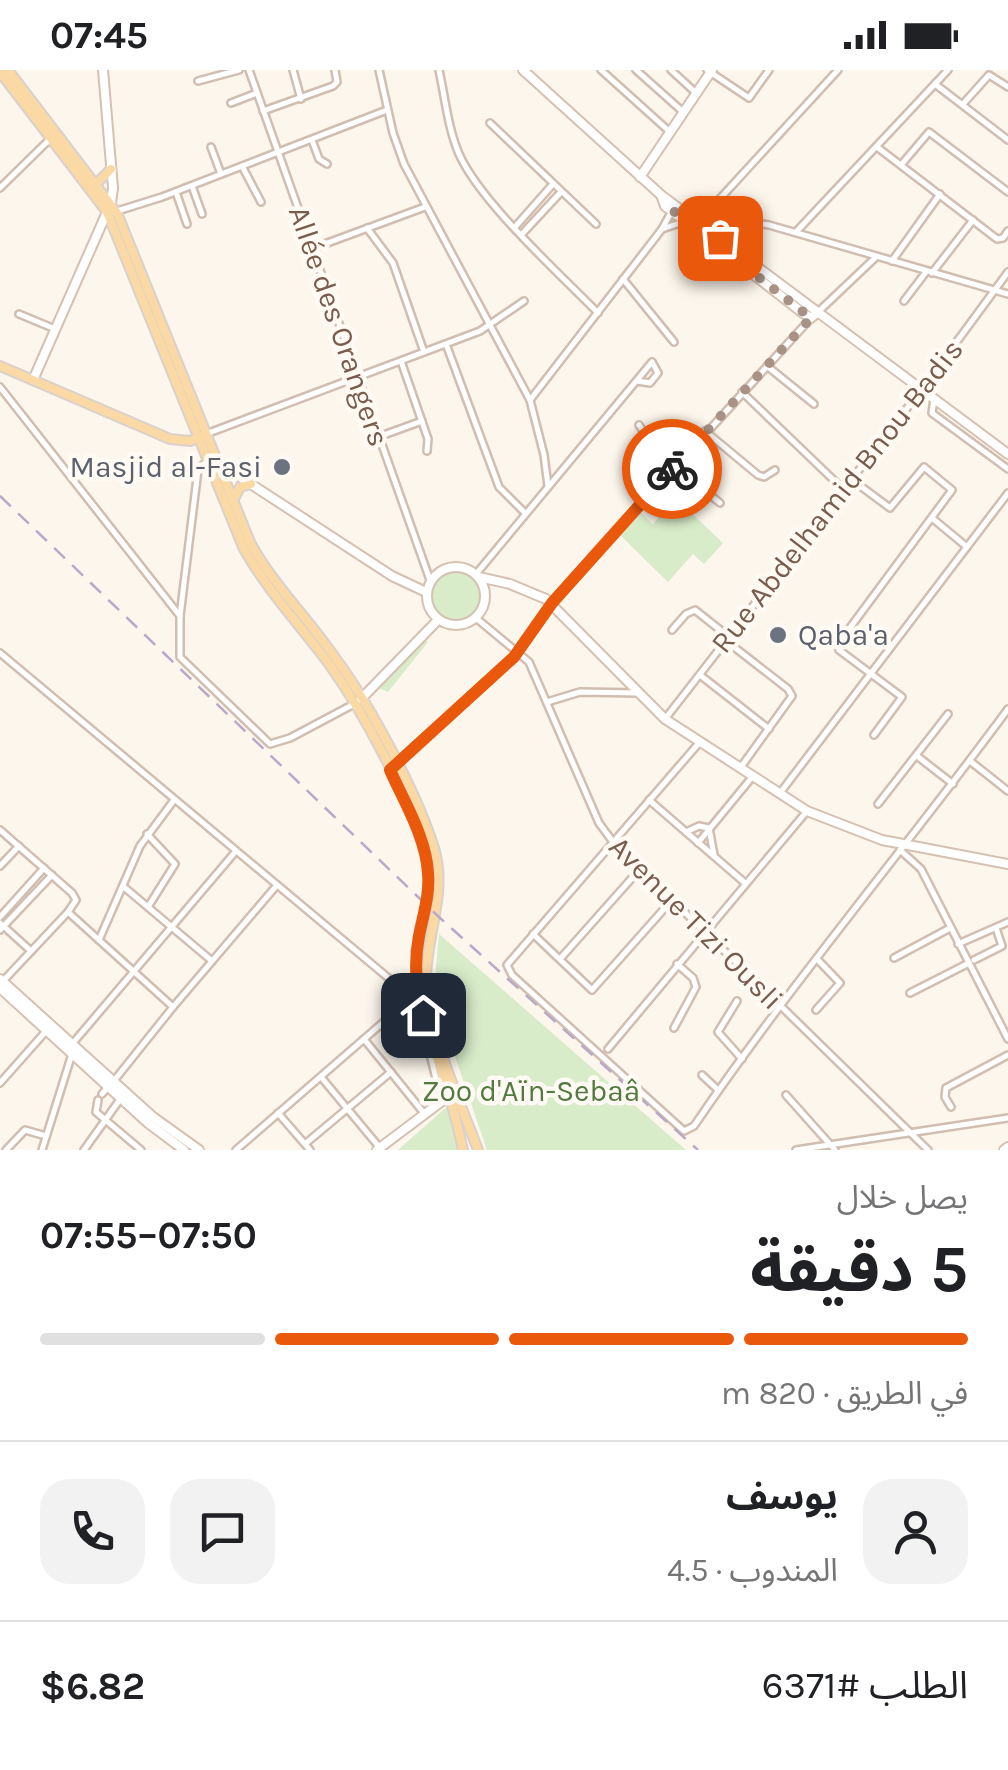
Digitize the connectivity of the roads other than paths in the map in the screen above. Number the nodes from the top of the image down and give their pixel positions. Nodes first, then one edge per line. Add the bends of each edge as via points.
1 (8, 70) edge
2 (103, 70) edge
3 (239, 70) edge
4 (249, 70) edge
5 (293, 70) edge
6 (335, 70) edge
7 (379, 70) edge
8 (439, 70) edge
9 (523, 70) edge
10 (636, 70) edge
11 (671, 70) edge
12 (769, 70) edge
13 (838, 70) edge
14 (948, 70) edge
15 (710, 71) edge
16 (0, 72) edge
17 (607, 72) edge
18 (198, 81) dead end
19 (935, 84) junction
20 (1008, 87) edge
21 (257, 93) junction
22 (697, 94) junction
23 (301, 98) junction
24 (231, 103) dead end
25 (963, 104) junction
26 (387, 110) junction
27 (263, 111) junction
28 (684, 113) junction
29 (490, 123) dead end
30 (670, 132) junction
31 (52, 137) junction
32 (312, 140) junction
33 (1008, 140) edge
34 (211, 147) dead end
35 (877, 147) junction
36 (278, 152) junction
37 (327, 164) dead end
38 (901, 164) junction
39 (242, 166) junction
40 (111, 168) junction
41 (221, 174) junction
42 (640, 177) junction
43 (97, 183) junction
44 (552, 184) junction
45 (192, 186) junction
46 (0, 188) edge
47 (176, 192) junction
48 (560, 192) junction
49 (1008, 192) edge
50 (940, 194) junction
51 (260, 202) dead end
52 (425, 207) junction
53 (674, 208) junction
54 (111, 209) junction
55 (202, 214) dead end
56 (695, 219) junction
57 (973, 220) junction
58 (187, 224) dead end
59 (596, 224) dead end
60 (515, 227) junction
61 (368, 228) junction
62 (662, 229) junction
63 (1008, 232) edge
64 (796, 233) junction
65 (522, 234) junction
66 (311, 249) junction
67 (876, 257) junction
68 (892, 262) junction
69 (929, 272) junction
70 (1008, 272) edge
71 (623, 278) junction
72 (994, 290) junction
73 (1008, 294) edge
74 (524, 301) dead end
75 (904, 301) dead end
76 (598, 312) junction
77 (19, 314) dead end
78 (814, 315) junction
79 (489, 324) junction
80 (55, 328) junction
81 (674, 342) dead end
82 (446, 344) junction
83 (424, 352) junction
84 (402, 361) junction
85 (0, 366) edge
86 (766, 366) junction
87 (356, 378) junction
88 (32, 380) junction
89 (636, 381) junction
90 (0, 387) edge
91 (922, 390) junction
92 (742, 392) junction
93 (934, 399) junction
94 (530, 400) junction
95 (814, 404) dead end
96 (422, 421) junction
97 (639, 425) dead end
98 (705, 431) junction
99 (203, 436) junction
100 (378, 437) junction
101 (427, 450) dead end
102 (1008, 454) edge
103 (213, 461) junction
104 (672, 468) junction
105 (775, 470) dead end
106 (1008, 470) edge
107 (851, 479) junction
108 (251, 484) junction
109 (548, 486) junction
110 (843, 489) junction
111 (1008, 493) edge
112 (233, 501) junction
113 (720, 503) dead end
114 (526, 513) junction
115 (932, 518) junction
116 (967, 547) junction
117 (477, 576) junction
118 (430, 580) junction
119 (499, 582) junction
120 (426, 592) junction
121 (485, 592) junction
122 (552, 603) junction
123 (180, 616) junction
124 (476, 618) junction
125 (438, 620) junction
126 (672, 630) dead end
127 (727, 638) junction
128 (518, 652) junction
129 (0, 653) edge
130 (870, 674) junction
131 (699, 675) junction
132 (638, 693) junction
133 (358, 702) junction
134 (547, 702) junction
135 (1008, 709) edge
136 (948, 714) dead end
137 (666, 719) junction
138 (769, 729) junction
139 (874, 735) dead end
140 (700, 742) junction
141 (917, 756) junction
142 (970, 761) junction
143 (393, 766) junction
144 (741, 768) junction
145 (753, 776) junction
146 (953, 784) junction
147 (1006, 787) edge
148 (780, 793) junction
149 (648, 799) junction
150 (174, 800) junction
151 (878, 804) dead end
152 (807, 811) junction
153 (709, 828) junction
154 (0, 830) edge
155 (686, 832) junction
156 (146, 834) junction
157 (613, 842) junction
158 (698, 843) junction
159 (19, 846) junction
160 (903, 848) junction
161 (236, 851) junction
162 (714, 857) junction
163 (1008, 864) edge
164 (0, 866) edge
165 (44, 868) junction
166 (640, 869) junction
167 (52, 875) junction
168 (745, 883) junction
169 (124, 886) junction
170 (277, 886) junction
171 (672, 900) junction
172 (148, 907) junction
173 (68, 912) junction
174 (1008, 922) edge
175 (1, 924) edge
176 (172, 927) junction
177 (950, 928) junction
178 (996, 928) junction
179 (704, 931) junction
180 (534, 934) junction
181 (99, 940) junction
182 (958, 944) junction
183 (31, 952) junction
184 (894, 958) dead end
185 (560, 959) junction
186 (817, 959) junction
187 (212, 961) junction
188 (971, 961) junction
189 (677, 964) junction
190 (133, 973) junction
191 (1, 983) edge
192 (398, 986) junction
193 (417, 990) junction
194 (910, 994) dead end
195 (409, 1000) junction
196 (737, 1001) dead end
197 (172, 1007) junction
198 (421, 1008) junction
199 (781, 1008) junction
200 (816, 1010) dead end
201 (674, 1028) dead end
202 (47, 1030) junction
203 (364, 1039) junction
204 (1008, 1039) edge
205 (72, 1049) junction
206 (608, 1050) dead end
207 (1008, 1056) edge
208 (742, 1059) junction
209 (390, 1072) junction
210 (702, 1075) dead end
211 (320, 1076) junction
212 (0, 1084) edge
213 (718, 1090) junction
214 (106, 1091) junction
215 (786, 1095) dead end
216 (450, 1097) junction
217 (122, 1098) junction
218 (347, 1108) junction
219 (951, 1108) dead end
220 (278, 1112) junction
221 (423, 1112) junction
222 (104, 1118) junction
223 (1008, 1118) edge
224 (911, 1133) junction
225 (46, 1136) junction
226 (308, 1147) edge
227 (834, 1147) edge
228 (42, 1149) edge
229 (378, 1149) edge
230 (6, 1150) edge
231 (50, 1150) edge
232 (84, 1150) edge
233 (141, 1150) edge
234 (184, 1150) edge
235 (199, 1150) edge
236 (236, 1150) edge
237 (470, 1150) edge
238 (796, 1150) edge
239 (928, 1150) edge

1 - 43 main road
2 - 40 street
3 - 18 street
4 - 21 street, Allée des Orangers
5 - 23 street
6 - 23 street via 335,84
7 - 26 street
8 - 60 street via 461,158
9 - 42 street
10 - 28 street
11 - 22 street
12 - 15 street via 749,98
13 - 56 street
14 - 19 street
15 - 22 street
16 - 31 main road
17 - 30 street
19 - 25 street
19 - 35 street
20 - 25 street via 989,75
21 - 24 street
21 - 27 street, Allée des Orangers
22 - 28 street
23 - 27 street
25 - 33 street
26 - 32 street
26 - 52 street
27 - 36 street, Allée des Orangers
28 - 30 street
29 - 44 street
30 - 42 street
31 - 46 street
31 - 54 main road
32 - 36 street
32 - 37 street
34 - 41 street
35 - 38 street
35 - 64 street
36 - 39 street
36 - 66 street, Allée des Orangers
38 - 49 street via 929,132
38 - 50 street
39 - 41 street
39 - 51 street
40 - 43 main road
40 - 54 street
41 - 45 street
42 - 53 street
43 - 54 main road
44 - 48 street
44 - 60 street
45 - 47 street
45 - 55 street
47 - 54 street
47 - 58 street
48 - 59 street
48 - 65 street
50 - 57 street
50 - 68 street
52 - 61 street
52 - 79 street
53 - 56 street
53 - 62 street
54 - 80 street
54 - 99 main road
56 - 62 street
56 - 64 street
56 - 78 street
57 - 63 street via 997,239
57 - 69 street
60 - 65 street
61 - 66 street
61 - 83 street via 393,264
62 - 71 street
64 - 67 street
65 - 76 street
66 - 87 street, Allée des Orangers
67 - 68 street
67 - 78 street
68 - 69 street
69 - 72 street
69 - 75 street
70 - 72 street, Rue Abdelhamid Bnou Badis
71 - 76 street
71 - 81 street
72 - 73 street
72 - 91 street, Rue Abdelhamid Bnou Badis
74 - 79 street
76 - 94 street
77 - 80 street
78 - 86 street
78 - 91 street
79 - 82 street
79 - 94 street
80 - 88 street
82 - 83 street
82 - 114 street via 499,487
83 - 84 street
84 - 87 street
84 - 96 street
85 - 88 main road
86 - 92 street
86 - 95 street
87 - 99 street
87 - 100 street, Allée des Orangers
88 - 99 main road via 170,440
89 - 89 street via 644,372 652,362 658,373 650,383
89 - 109 street
90 - 123 street
91 - 93 street
91 - 107 street, Rue Abdelhamid Bnou Badis
92 - 98 street
92 - 110 street
93 - 102 street
93 - 106 street via 932,414
94 - 109 street
96 - 100 street
96 - 101 street
97 - 104 street
98 - 104 street
98 - 105 street via 758,475
99 - 103 main road
100 - 118 street, Allée des Orangers
103 - 108 street
103 - 112 main road
103 - 123 street via 198,470
103 - 133 main road via 250,558
104 - 113 street
104 - 122 street
107 - 110 street, Rue Abdelhamid Bnou Badis
107 - 115 street via 890,508 924,467 952,490
108 - 112 main road via 237,490
108 - 120 street
109 - 114 street
110 - 127 street, Rue Abdelhamid Bnou Badis
111 - 116 street
112 - 133 main road via 256,553 330,649
114 - 117 street
115 - 116 street
115 - 130 street via 838,644
116 - 130 street
117 - 118 street via 452,566
117 - 119 street
117 - 121 street
118 - 120 street
119 - 121 street
119 - 122 street
120 - 125 street
121 - 124 street
122 - 128 street
122 - 132 street
123 - 133 street via 182,660 270,744
124 - 125 street via 453,626
124 - 128 street, Avenue Tizi Ousli
125 - 133 street
126 - 127 street via 695,610
127 - 131 street, Rue Abdelhamid Bnou Badis
127 - 138 street via 791,694
128 - 134 street, Avenue Tizi Ousli
128 - 143 street
129 - 150 street
130 - 139 street via 902,697
130 - 148 street
131 - 137 street, Rue Abdelhamid Bnou Badis
131 - 138 street
132 - 134 street via 580,692
132 - 137 street
133 - 143 main road
134 - 157 street, Avenue Tizi Ousli
135 - 142 street
136 - 141 street
137 - 140 street
138 - 144 street
140 - 144 street
140 - 149 street
141 - 146 street
141 - 151 street
142 - 146 street
142 - 147 street
143 - 193 main road via 428,868
143 - 216 main road via 437,857 426,992
144 - 145 street
145 - 148 street
145 - 153 street
146 - 160 street
148 - 152 street
149 - 155 street
149 - 157 street
150 - 156 street
150 - 161 street
152 - 160 street
152 - 168 street
153 - 155 street
153 - 158 street
153 - 162 street
154 - 159 street
155 - 158 street
156 - 169 street
156 - 172 street via 174,864
157 - 166 street, Avenue Tizi Ousli
157 - 180 street
158 - 162 street
159 - 164 street
159 - 165 street
160 - 163 street
160 - 177 street
160 - 186 street
161 - 170 street
161 - 176 street
162 - 168 street
165 - 167 street
165 - 175 street
166 - 171 street, Avenue Tizi Ousli
166 - 185 street
167 - 173 street via 75,897
167 - 175 street
168 - 179 street
169 - 172 street
169 - 181 street
170 - 187 street
170 - 192 street
171 - 179 street, Avenue Tizi Ousli
171 - 185 street via 592,990
172 - 176 street
173 - 181 street
173 - 183 street
174 - 178 street
175 - 183 street
176 - 187 street
176 - 190 street
177 - 182 street
177 - 184 street
178 - 182 street
178 - 188 street via 1002,946
179 - 189 street
179 - 199 street, Avenue Tizi Ousli
180 - 185 street
180 - 213 street via 508,963 509,972 681,1129 696,1124
181 - 190 street
182 - 188 street
183 - 191 street
186 - 199 street
186 - 200 street via 840,983
187 - 197 street
188 - 194 street
188 - 204 street
189 - 201 street via 696,986
189 - 206 street
190 - 197 street
190 - 205 street
191 - 202 street
191 - 205 street
192 - 193 street
192 - 195 street
193 - 198 main road
195 - 198 street
195 - 203 street
196 - 208 street via 718,1032
197 - 214 street
198 - 216 main road
199 - 208 street
199 - 224 street, Avenue Tizi Ousli
202 - 205 street
202 - 212 street
203 - 209 street
203 - 211 street
205 - 214 street
205 - 225 street
207 - 219 street via 946,1088
208 - 213 street
209 - 218 street
209 - 221 street
210 - 213 street
211 - 218 street
211 - 220 street
214 - 217 street
214 - 222 street via 95,1110
214 - 235 street
215 - 227 street
216 - 221 street
216 - 237 main road
216 - 237 main road
217 - 222 street
217 - 234 street
218 - 226 street
218 - 229 street
220 - 226 street
220 - 236 street
221 - 229 street
222 - 232 street
222 - 233 street
223 - 224 street
224 - 227 street
224 - 239 street, Avenue Tizi Ousli
225 - 228 street
225 - 230 street via 24,1130
227 - 238 street
228 - 231 street

